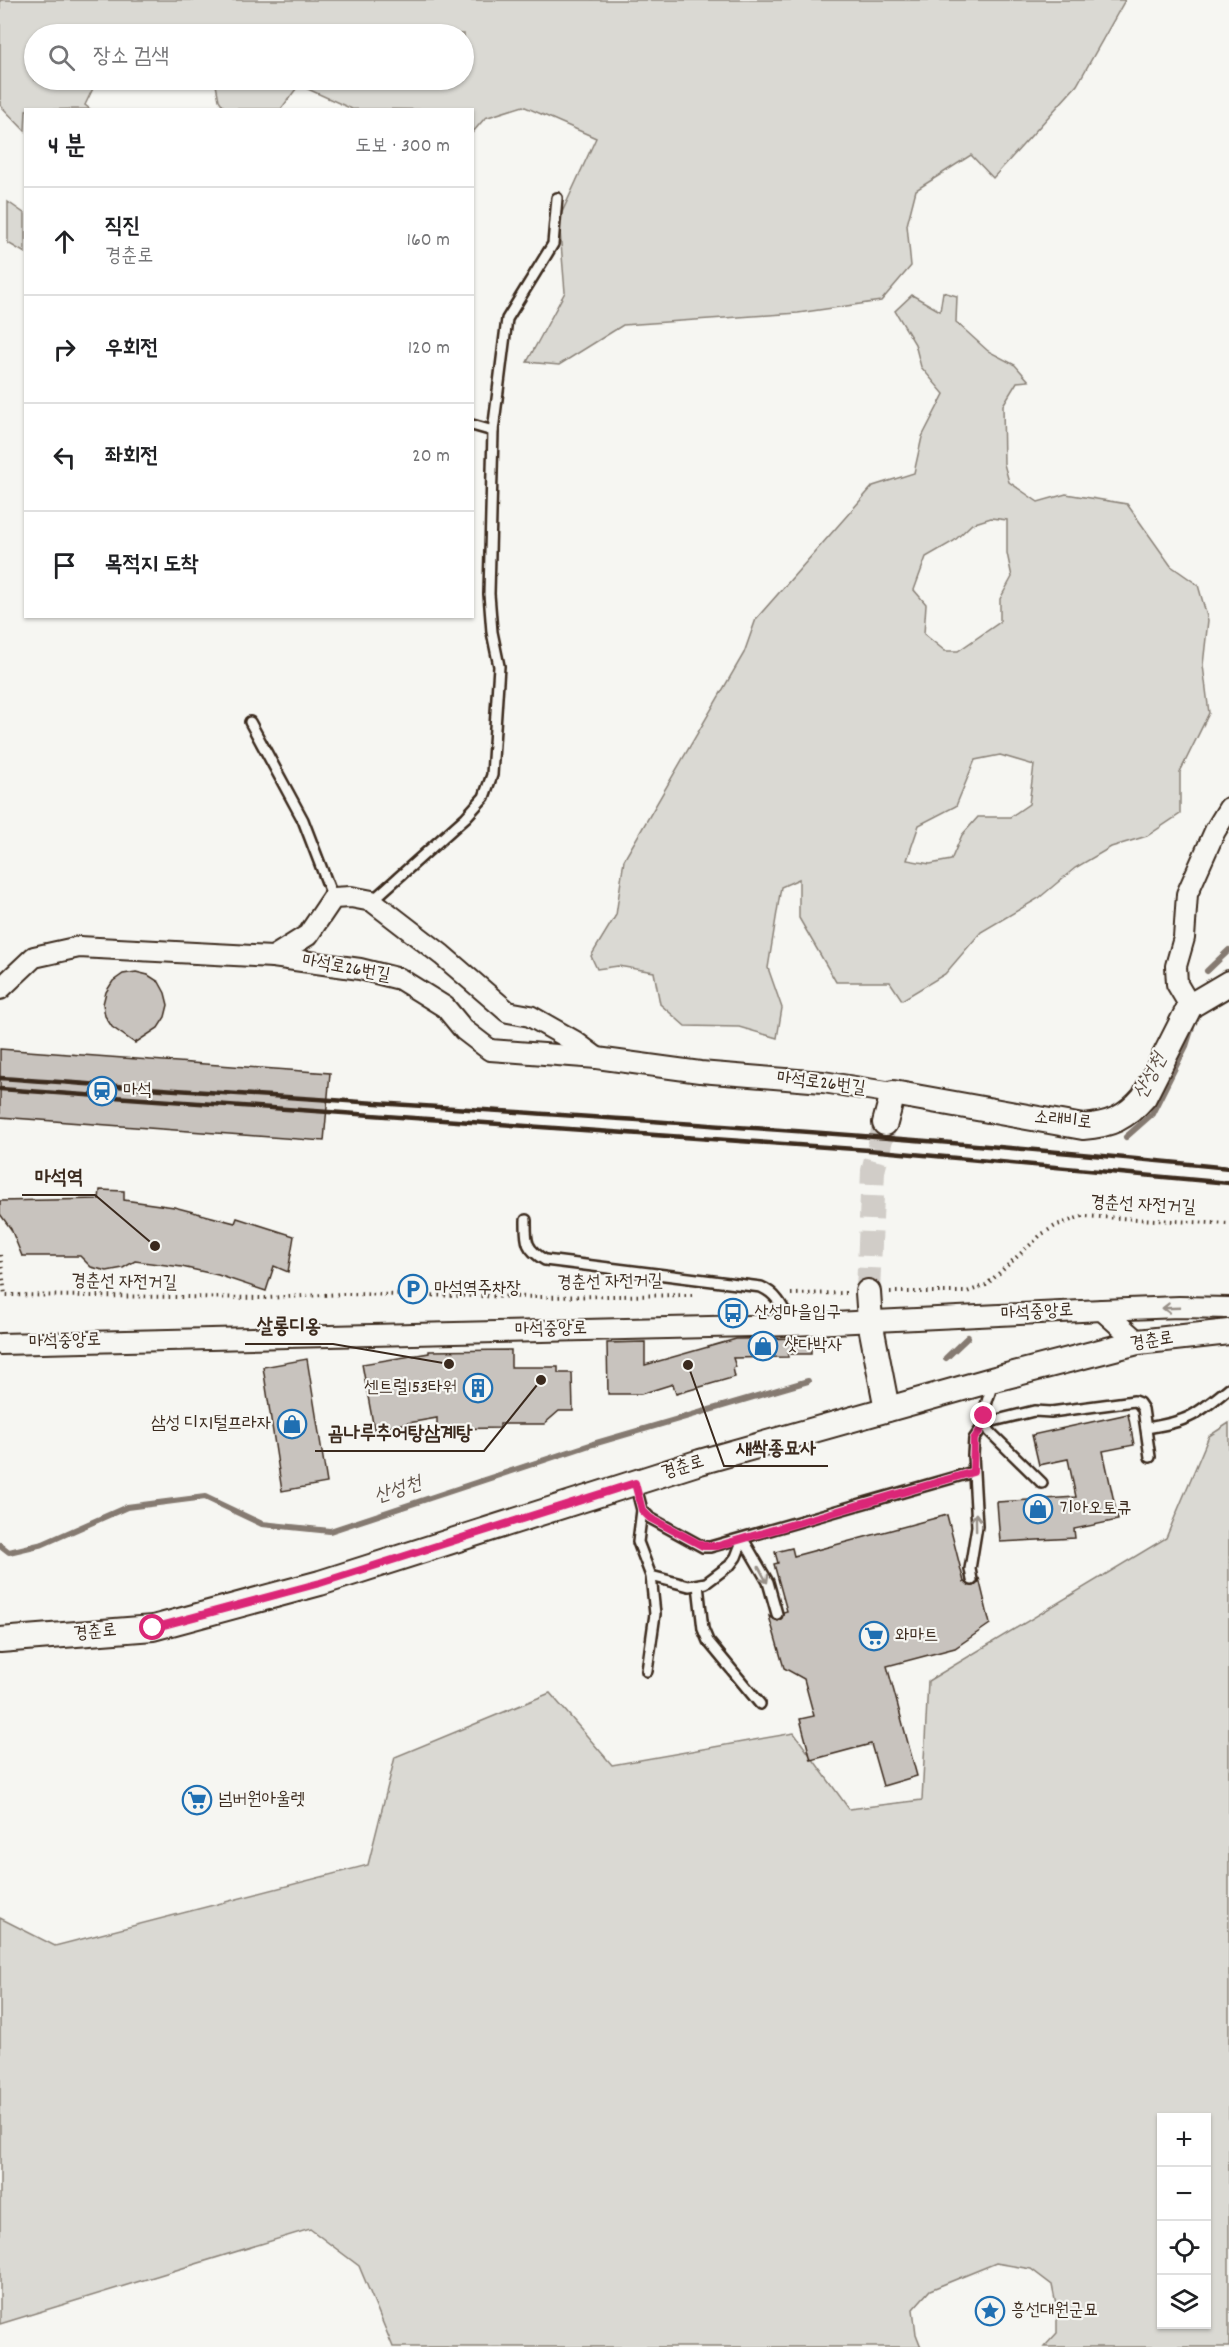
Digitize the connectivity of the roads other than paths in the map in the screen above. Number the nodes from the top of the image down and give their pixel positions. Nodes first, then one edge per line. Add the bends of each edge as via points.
1 (557, 198) dead end
2 (474, 426) edge
3 (493, 431) junction
4 (250, 722) dead end
5 (1229, 808) edge
6 (333, 898) junction
7 (372, 901) junction
8 (273, 957) junction
9 (1229, 983) edge
10 (0, 989) edge
11 (1190, 1006) junction
12 (597, 1058) junction
13 (893, 1093) junction
14 (885, 1123) tunnel mouth
15 (526, 1220) dead end
16 (868, 1292) tunnel mouth
17 (1229, 1308) edge
18 (1102, 1310) junction
19 (870, 1321) junction
20 (792, 1325) junction
21 (1229, 1332) edge
22 (1138, 1342) junction
23 (0, 1344) edge
24 (995, 1379) junction
25 (1229, 1388) edge
26 (887, 1408) junction
27 (984, 1418) junction
28 (1146, 1428) junction
29 (1150, 1457) dead end
30 (973, 1472) junction
31 (635, 1483) junction
32 (1042, 1483) dead end
33 (642, 1510) junction
34 (743, 1539) junction
35 (651, 1576) junction
36 (972, 1580) dead end
37 (698, 1585) junction
38 (777, 1614) dead end
39 (0, 1640) edge
40 (647, 1671) dead end
41 (760, 1704) dead end

1 - 3 lane via 553,244 507,319
2 - 3 lane
3 - 7 lane via 489,594 499,666 492,775 484,797 466,818
4 - 6 lane via 303,820
5 - 11 street via 1187,894 1184,938 1176,966 1177,984
6 - 7 street
6 - 8 street via 308,935
7 - 12 street via 508,1011 530,1016
8 - 10 street, 마석로26번길 via 79,947 34,957
8 - 12 street, 마석로26번길 via 360,969 400,979 445,1007 464,1030 490,1050
9 - 11 street
11 - 13 street, 소래비로 via 1144,1097 1119,1120 1103,1125 1083,1126
12 - 13 street, 마석로26번길
13 - 14 street
15 - 20 lane via 529,1248 545,1260 761,1287 781,1303
16 - 19 street
17 -> 18 street, 마석중앙로
18 - 19 street, 마석중앙로
18 - 22 street
19 - 20 street, 마석중앙로
19 - 26 street
20 - 23 street, 마석중앙로
21 - 22 street, 경춘로
22 - 24 street, 경춘로
24 - 26 street, 경춘로
24 - 27 lane
25 - 28 lane via 1181,1422
26 - 31 street, 경춘로
27 - 28 lane via 1127,1401 1141,1405
27 - 30 lane via 974,1439
27 - 32 lane via 990,1431
28 - 29 lane
30 - 34 lane
36 -> 30 lane via 970,1569 977,1526
31 - 33 lane
31 - 39 street, 경춘로 via 320,1583 153,1628
33 - 34 lane via 703,1546
33 - 35 lane via 638,1542
34 - 37 lane via 730,1565
34 -> 38 lane via 768,1582
35 - 37 lane
35 - 40 lane via 655,1614
37 - 41 lane via 708,1641

